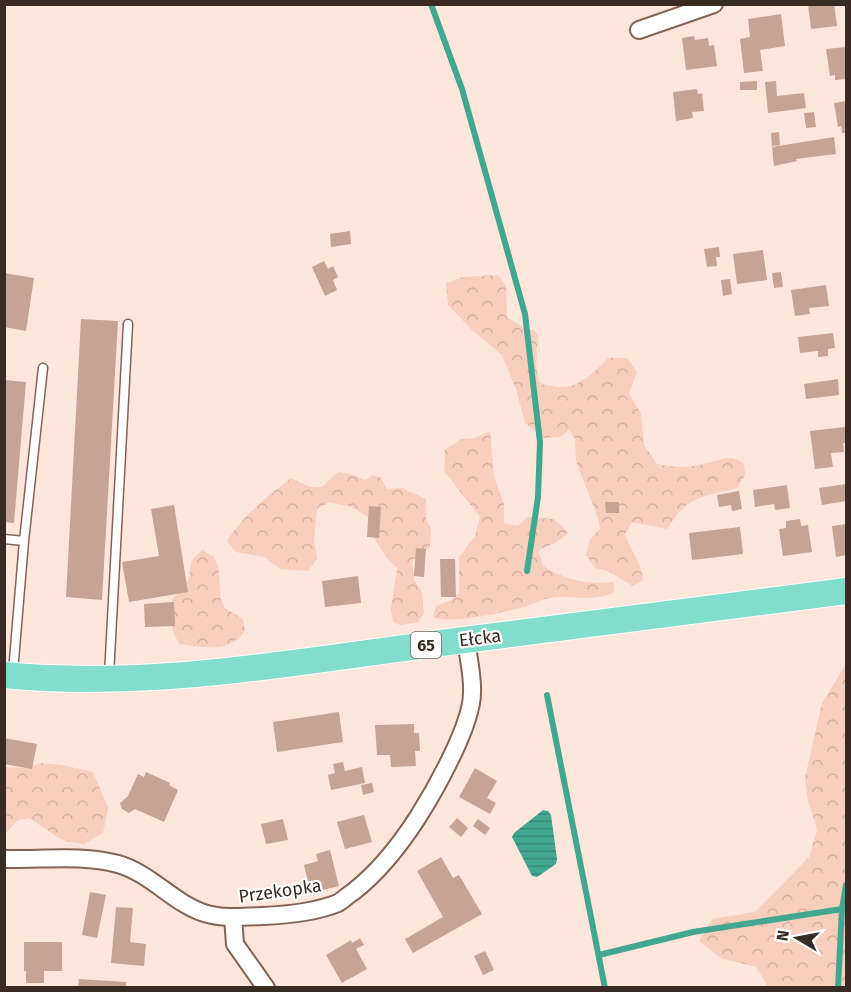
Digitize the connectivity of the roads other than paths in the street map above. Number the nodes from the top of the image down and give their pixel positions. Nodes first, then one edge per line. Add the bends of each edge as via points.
1 (714, 4) edge
2 (639, 30) dead end
3 (128, 324) dead end
4 (43, 368) dead end
5 (4, 539) edge
6 (24, 541) junction
7 (846, 591) edge
8 (466, 639) junction
9 (8, 675) edge
10 (109, 678) junction
11 (4, 859) edge
12 (233, 917) junction
13 (266, 987) edge

1 - 2 street
3 - 10 lane
4 - 6 lane
5 - 6 lane
6 - 9 lane
7 - 8 main road, Ełcka / 65
8 - 10 main road, Ełcka / 65 via 239,669
8 - 12 street, Przekopka via 472,694 468,720 431,797 395,850 361,886 339,902 272,916
9 - 10 main road, Ełcka / 65
11 - 12 street, Przekopka via 116,864 140,872 203,913
12 - 13 street via 235,944

